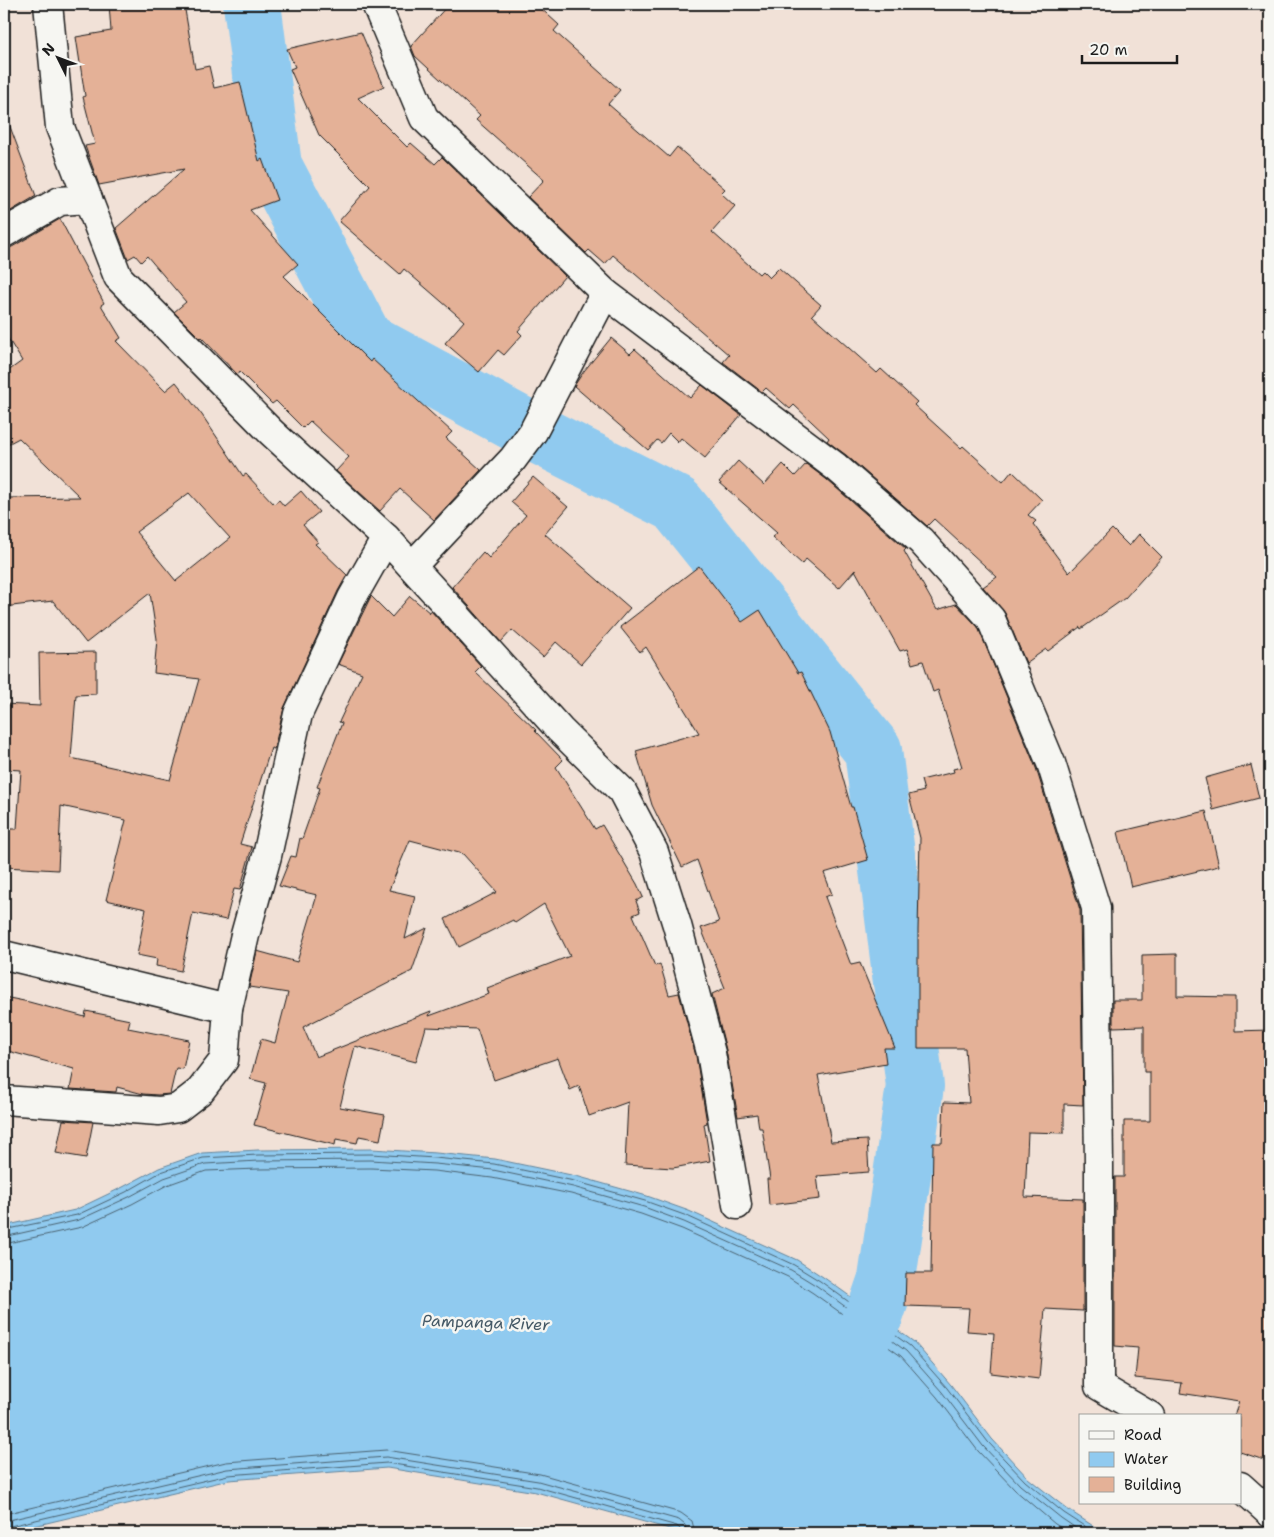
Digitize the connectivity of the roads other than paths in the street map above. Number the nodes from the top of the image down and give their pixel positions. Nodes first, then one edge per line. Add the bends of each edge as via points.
1 (48, 4) edge
2 (376, 4) edge
3 (88, 199) junction
4 (4, 233) edge
5 (605, 293) junction
6 (386, 538) junction
7 (412, 566) junction
8 (4, 955) edge
9 (228, 1009) junction
10 (4, 1100) edge
11 (737, 1205) dead end
12 (1147, 1414) edge
13 (1242, 1488) edge
14 (1270, 1513) edge

1 - 3 street via 60,127
2 - 5 street via 424,118
3 - 4 street via 60,201
3 - 6 street via 118,277 270,432
5 - 7 street via 533,432 513,459
5 - 12 street via 836,467 921,540 991,619 1051,763 1096,908 1099,1386
6 - 7 street
6 - 9 street via 352,598 298,714 267,856
7 - 11 street via 560,730 622,791 654,852 711,1053
8 - 9 street
9 - 10 street via 224,1060 200,1091 178,1108 159,1111
13 - 14 street

